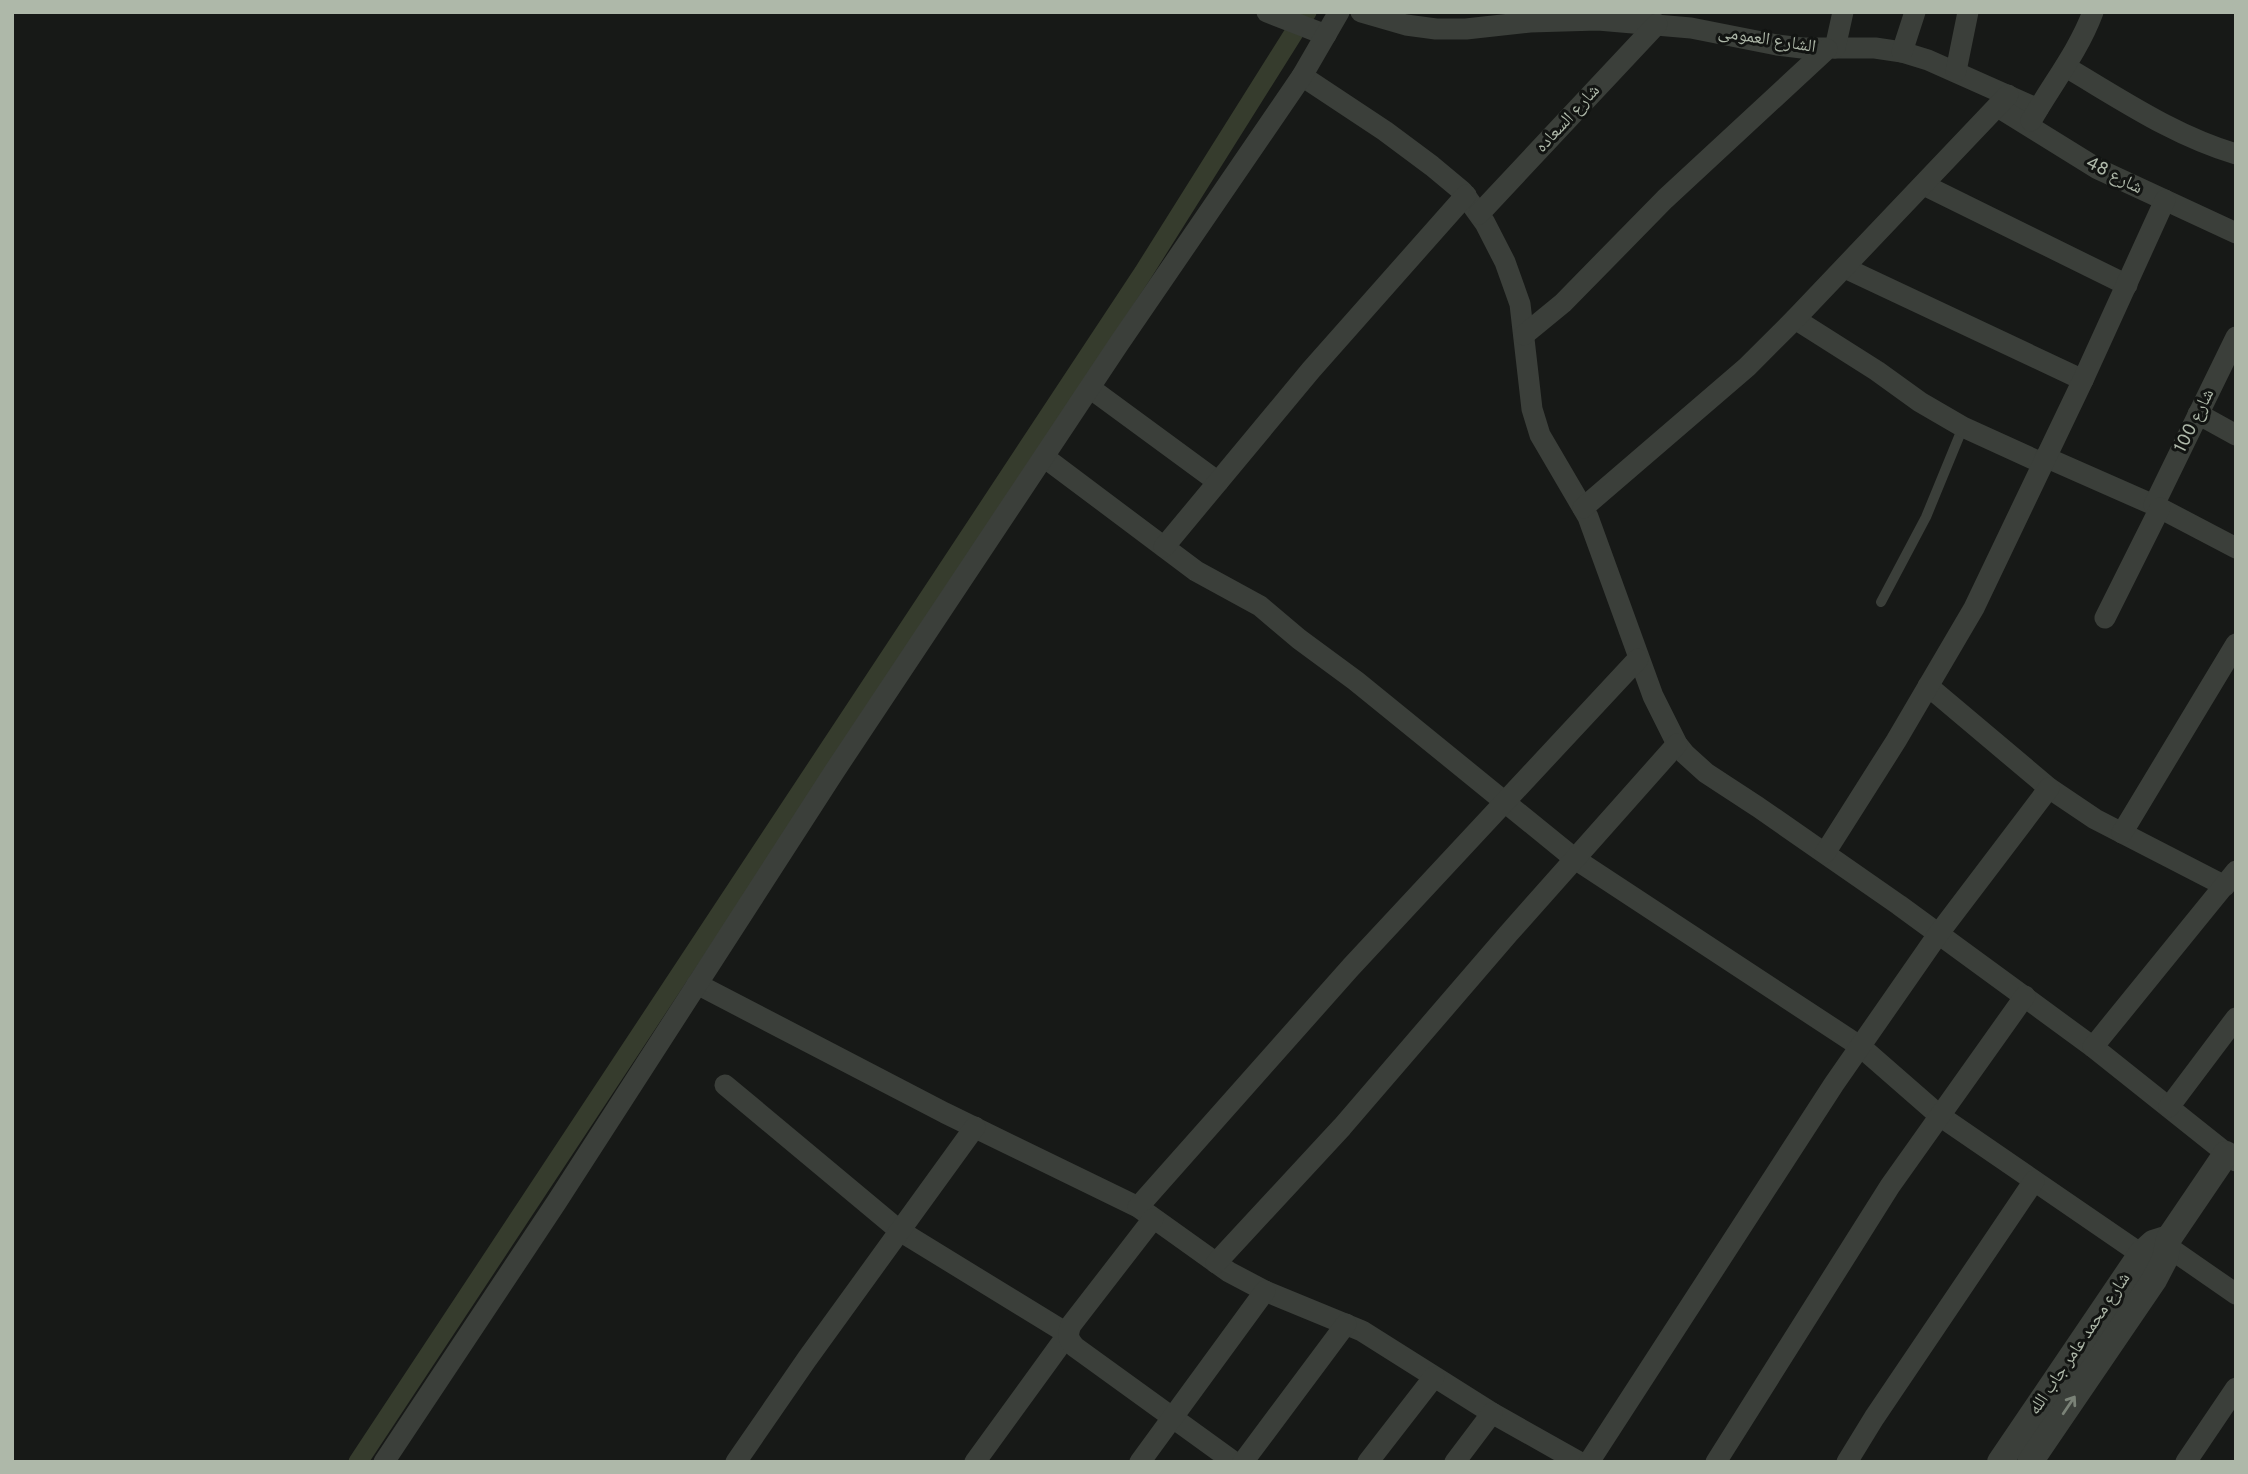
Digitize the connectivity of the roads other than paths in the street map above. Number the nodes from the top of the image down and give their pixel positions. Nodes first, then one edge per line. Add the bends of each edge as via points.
1 (1268, 12) edge
2 (1339, 12) edge
3 (1361, 12) edge
4 (1843, 12) edge
5 (1915, 12) edge
6 (1968, 12) edge
7 (2093, 12) edge
8 (1633, 17) edge
9 (1657, 24) junction
10 (1326, 35) junction
11 (1831, 49) junction
12 (1902, 52) junction
13 (2066, 67) junction
14 (1956, 71) junction
15 (1302, 76) junction
16 (2003, 101) junction
17 (2033, 118) junction
18 (2236, 154) edge
19 (1924, 185) junction
20 (1466, 195) junction
21 (2165, 200) junction
22 (1479, 214) junction
23 (2236, 233) edge
24 (1845, 268) junction
25 (2127, 285) junction
26 (1796, 319) junction
27 (1524, 335) junction
28 (2236, 337) edge
29 (2230, 364) edge
30 (2083, 380) junction
31 (1090, 388) junction
32 (2198, 414) junction
33 (1963, 427) junction
34 (2236, 435) edge
35 (1044, 457) junction
36 (2043, 460) junction
37 (1218, 482) junction
38 (2157, 507) junction
39 (1583, 508) junction
40 (1164, 547) junction
41 (2236, 548) edge
42 (1881, 602) dead end
43 (2105, 618) dead end
44 (2236, 644) edge
45 (1639, 659) junction
46 (1928, 686) junction
47 (1677, 744) junction
48 (2049, 789) junction
49 (1505, 802) junction
50 (2122, 833) junction
51 (1825, 853) junction
52 (1575, 859) junction
53 (2230, 879) edge
54 (1939, 933) junction
55 (697, 984) junction
56 (2025, 996) junction
57 (2236, 1018) edge
58 (1861, 1046) junction
59 (2093, 1047) junction
60 (725, 1085) dead end
61 (2169, 1107) junction
62 (1940, 1116) junction
63 (975, 1127) junction
64 (2233, 1153) edge
65 (2034, 1181) junction
66 (1146, 1213) junction
67 (900, 1231) junction
68 (2169, 1242) junction
69 (2141, 1254) junction
70 (1216, 1263) junction
71 (1265, 1291) junction
72 (2236, 1294) edge
73 (1346, 1324) junction
74 (1068, 1334) junction
75 (1434, 1377) junction
76 (2236, 1388) edge
77 (1492, 1413) junction
78 (1171, 1419) junction
79 (384, 1462) edge
80 (736, 1462) edge
81 (975, 1462) edge
82 (1140, 1462) edge
83 (1234, 1462) edge
84 (1243, 1462) edge
85 (1368, 1462) edge
86 (1455, 1462) edge
87 (1580, 1462) edge
88 (1589, 1462) edge
89 (1716, 1462) edge
90 (1847, 1462) edge
91 (2000, 1462) edge
92 (2030, 1462) edge
93 (2186, 1462) edge

1 - 10 street
2 - 10 street
3 - 8 street, الشارع العمومى via 1436,29
4 - 11 street
5 - 12 street
6 - 14 street
7 - 13 street
8 - 9 street, الشارع العمومى
9 - 11 street, الشارع العمومى via 1777,45
9 - 22 street, شارع السعاده
10 - 15 street
11 - 12 street, الشارع العمومى
11 - 27 street
12 - 14 street, الشارع العمومى
13 - 17 street
13 - 18 street via 2179,134
14 - 16 street, الشارع العمومى
15 - 20 street via 1385,131
15 - 31 street
16 - 17 street, شارع 48
16 - 19 street
17 - 21 street, شارع 48 via 2098,169
19 - 24 street
19 - 25 street
20 - 22 street
20 - 37 street
21 - 23 street, شارع 48
21 - 25 street
22 - 27 street via 1514,286
24 - 26 street
24 - 30 street
25 - 30 street
26 - 33 street
26 - 39 street
27 - 39 street via 1532,409 1540,435
28 - 29 street, شارع 100
29 - 32 street, شارع 100
30 - 36 street
31 - 35 street
31 - 37 street
32 - 34 street
32 - 38 street, شارع 100
33 - 36 street
33 - 42 lane via 1926,517
35 - 40 street
35 - 55 street
36 - 38 street
36 - 46 street via 1974,608
37 - 40 street
38 - 41 street
38 - 43 street, شارع 100
39 - 45 street
40 - 49 street via 1214,583 1260,606
44 - 50 street
45 - 47 street
45 - 49 street
46 - 48 street
46 - 51 street
47 - 51 street via 1706,773
47 - 52 street
48 - 50 street
48 - 54 street
49 - 52 street
49 - 66 street via 1351,967
50 - 53 street
51 - 54 street
52 - 58 street
52 - 70 street via 1342,1127
53 - 59 street
54 - 56 street
54 - 58 street
55 - 63 street
55 - 79 street
56 - 59 street
56 - 62 street
57 - 61 street
58 - 62 street
58 - 88 street
59 - 61 street
60 - 67 street
61 - 64 street
62 - 65 street
62 - 89 street via 1889,1186
63 - 66 street
63 - 67 street
64 - 68 street, شارع محمد عامر جاب الله
65 - 69 street
65 - 90 street
66 - 70 street
66 - 74 street
67 - 74 street
67 - 80 street
68 - 69 street, شارع محمد عامر جاب الله via 2154,1243
68 - 72 street
92 -> 68 street, شارع محمد عامر جاب الله via 2161,1270
69 - 91 street, شارع محمد عامر جاب الله
70 - 71 street
71 - 73 street
71 - 78 street
73 - 75 street
73 - 84 street
74 - 78 street via 1075,1348
74 - 81 street
75 - 77 street
75 - 85 street
76 - 93 street
77 - 86 street
77 - 87 street
78 - 82 street
78 - 83 street

